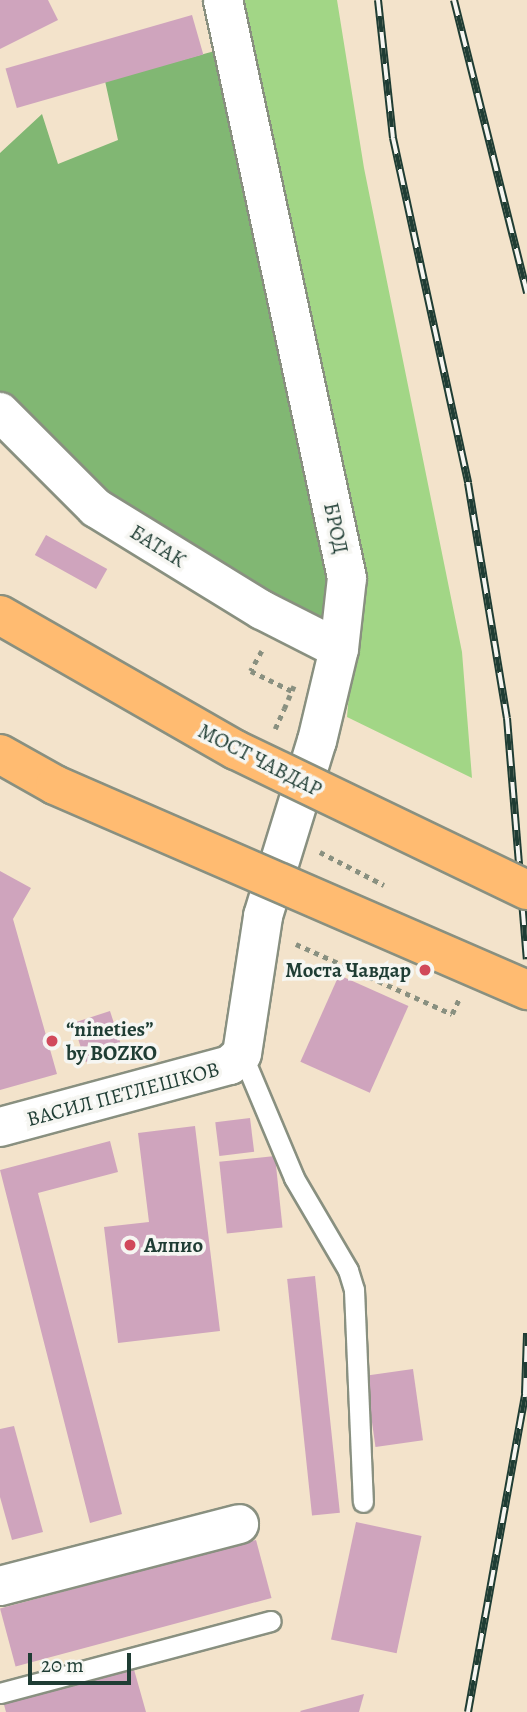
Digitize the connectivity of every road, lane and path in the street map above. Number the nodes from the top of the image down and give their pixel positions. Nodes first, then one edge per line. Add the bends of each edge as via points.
1 (223, 0) edge
2 (0, 412) edge
3 (0, 615) edge
4 (339, 649) junction
5 (261, 651) dead end
6 (296, 681) dead end
7 (326, 708) junction
8 (272, 736) dead end
9 (0, 754) edge
10 (527, 890) edge
11 (323, 956) dead end
12 (527, 989) edge
13 (452, 1014) dead end
14 (242, 1054) junction
15 (0, 1128) edge
16 (363, 1502) dead end
17 (239, 1524) dead end
18 (0, 1586) edge
19 (271, 1621) dead end
20 (0, 1693) edge

1 - 4 street, БРОД via 347,578
2 - 4 street, БАТАК via 96,508 262,610
3 - 10 main road, МОСТ ЧАВДАР, bridge via 236,750
4 - 7 street, БРОД
5 - 7 path via 251,671
6 - 8 path, bridge
7 - 14 street, БРОД via 263,916
9 - 12 main road, bridge via 55,785
11 - 13 path
14 - 15 street, ВАСИЛ ПЕТЛЕШКОВ via 229,1065
14 - 16 lane via 294,1178 348,1270 354,1290
17 - 18 street
19 - 20 lane

